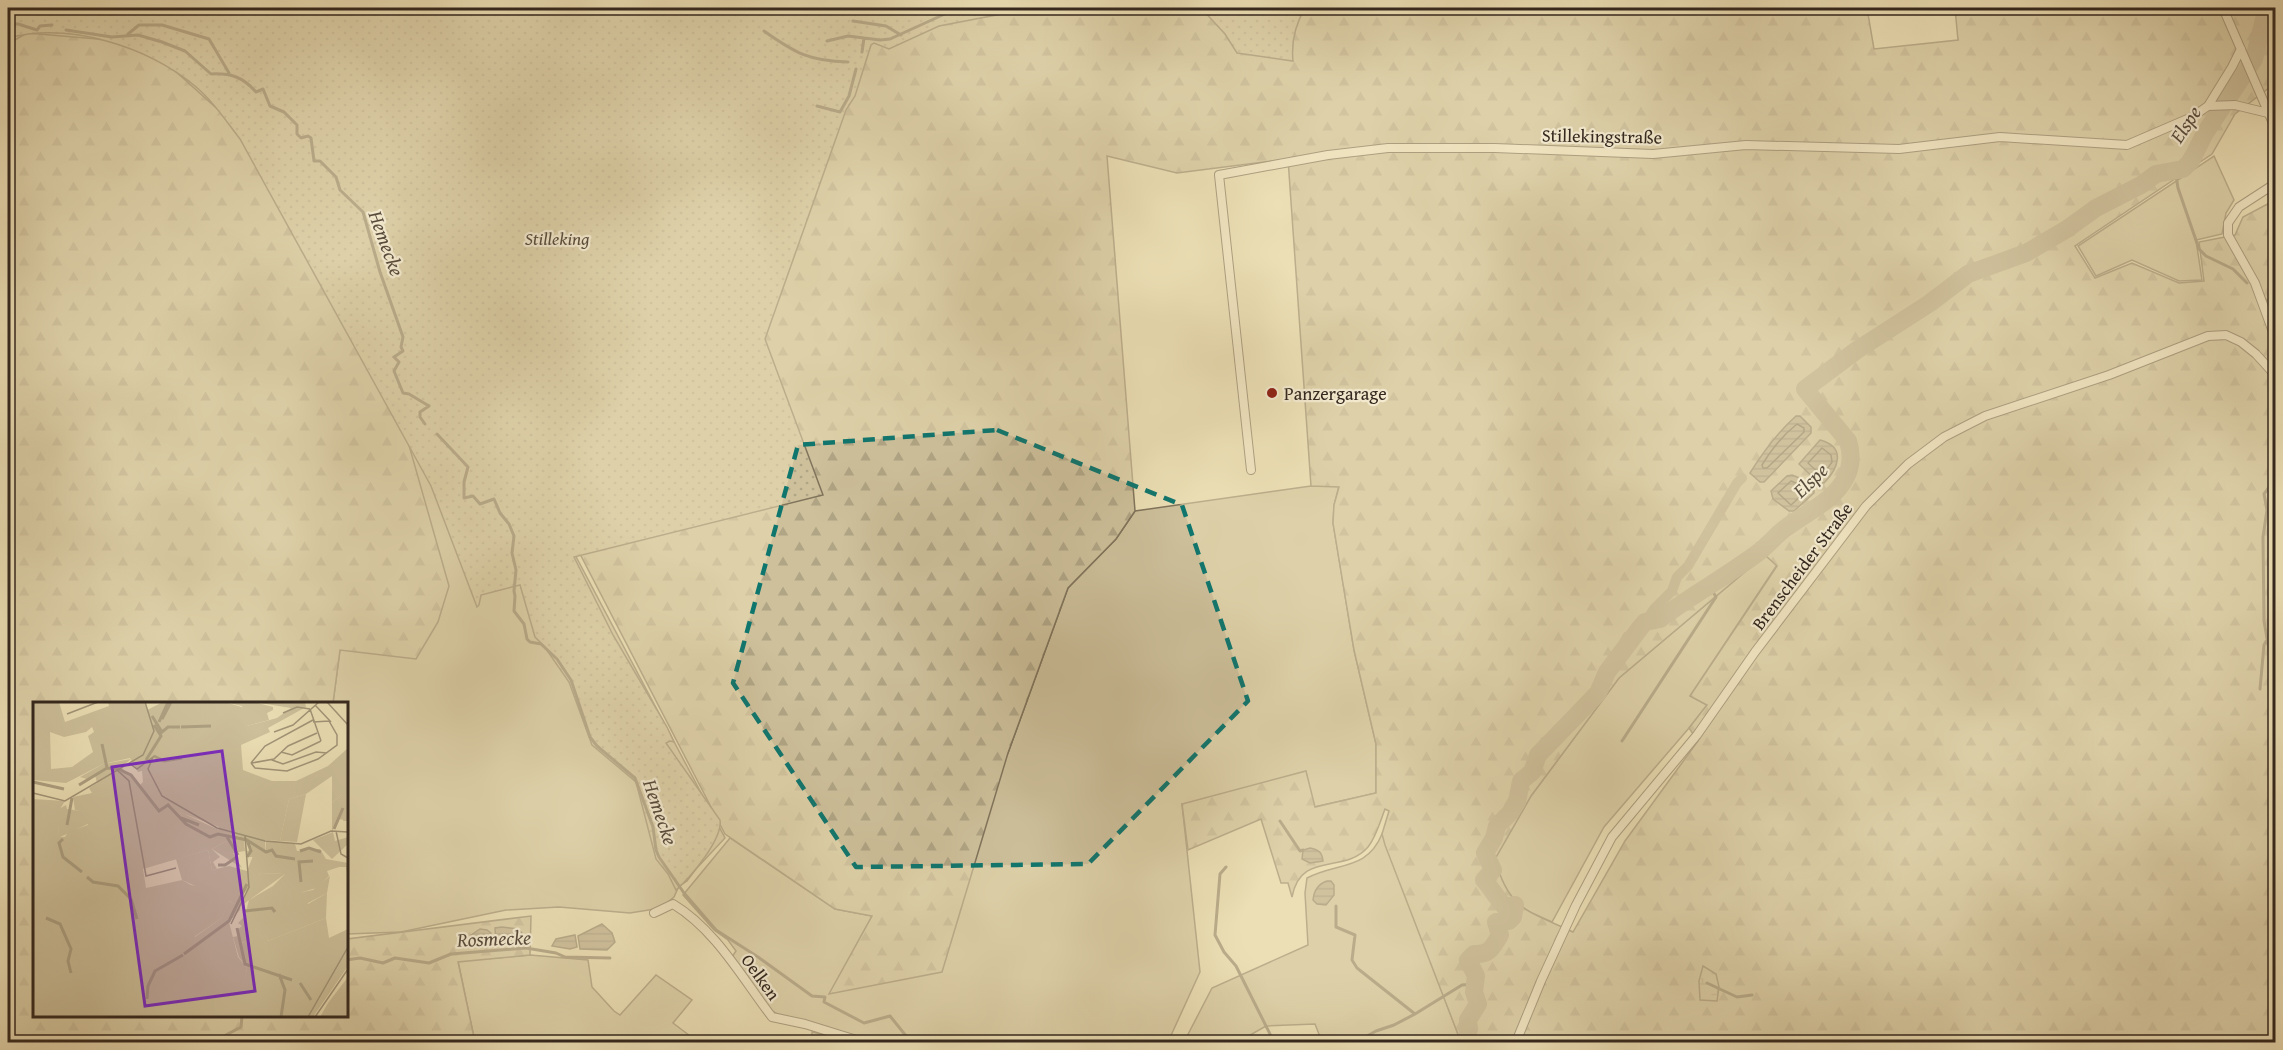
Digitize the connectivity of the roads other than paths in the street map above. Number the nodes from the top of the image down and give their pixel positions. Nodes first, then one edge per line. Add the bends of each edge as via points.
1 (2223, 8) edge
2 (2241, 49) junction
3 (2208, 106) junction
4 (2268, 113) junction
5 (2276, 130) edge
6 (2276, 183) edge
7 (2276, 340) edge
8 (2276, 376) edge
9 (1251, 470) dead end
10 (654, 914) dead end
11 (863, 1042) edge
12 (1516, 1042) edge

1 - 2 street
2 - 3 street, Stillekingstraße
2 - 4 street
3 - 4 street via 2235,105
3 - 9 street, Stillekingstraße via 2144,139 2121,145 2000,137 1899,148 1746,145 1653,154 1388,148 1219,175
4 - 5 street
6 - 7 street via 2239,207 2228,223 2228,235 2255,283
8 - 12 street, Brenscheider Straße via 2241,342 2226,335 2208,336 2109,375 1985,416 1944,437 1908,464 1866,506 1697,735 1612,837 1576,905
10 - 11 street, Oelken via 673,904 695,921 730,959 772,1017

